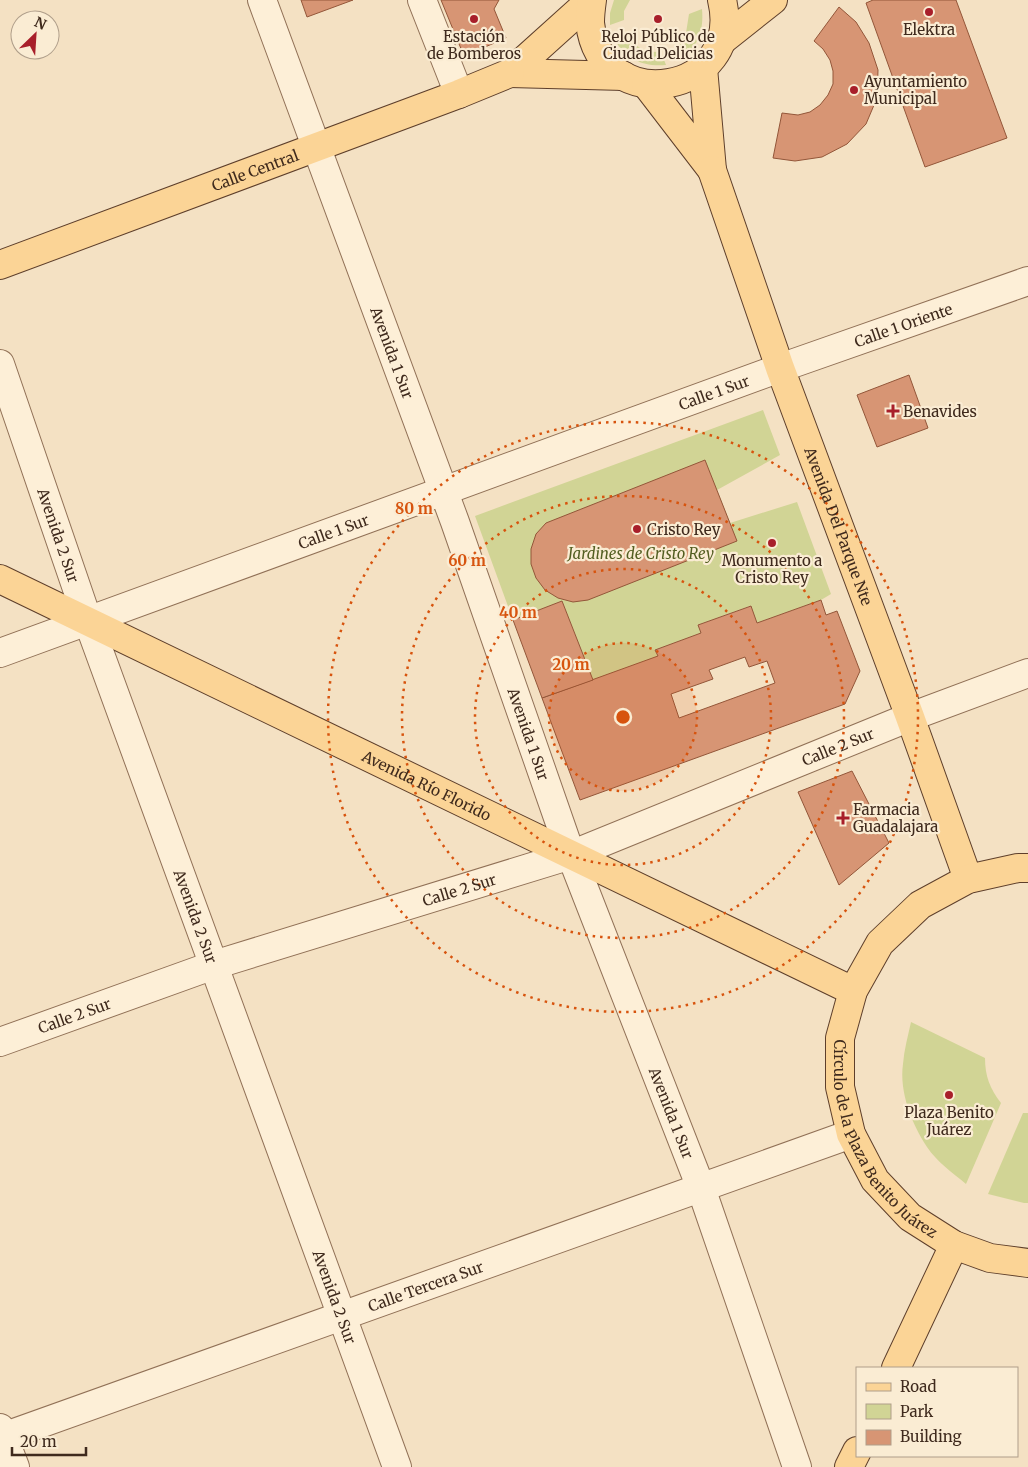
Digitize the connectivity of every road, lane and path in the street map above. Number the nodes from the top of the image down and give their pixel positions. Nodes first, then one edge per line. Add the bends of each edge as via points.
1 (262, 0) edge
2 (422, 0) edge
3 (592, 0) edge
4 (722, 0) edge
5 (773, 0) edge
6 (720, 42) junction
7 (703, 68) junction
8 (510, 73) junction
9 (635, 80) junction
10 (459, 94) junction
11 (316, 146) junction
12 (712, 170) junction
13 (0, 266) edge
14 (1028, 282) edge
15 (0, 364) edge
16 (780, 368) junction
17 (443, 491) junction
18 (0, 578) edge
19 (88, 621) junction
20 (0, 653) edge
21 (1028, 673) edge
22 (910, 717) junction
23 (571, 855) junction
24 (1028, 868) edge
25 (968, 879) junction
26 (214, 964) junction
27 (853, 991) junction
28 (0, 1042) edge
29 (851, 1134) junction
30 (701, 1188) junction
31 (954, 1245) junction
32 (1028, 1263) edge
33 (342, 1316) junction
34 (896, 1367) edge
35 (1, 1434) edge
36 (856, 1453) edge
37 (14, 1467) edge
38 (397, 1467) edge
39 (797, 1467) edge
40 (849, 1467) edge

1 - 11 street, Avenida 1 Sur
2 - 10 street
3 - 8 main road
3 - 9 main road via 590,21 595,43 606,62
4 - 6 main road via 725,22
5 - 6 main road
6 - 7 main road
7 - 9 main road via 686,79 666,85
7 - 12 main road
8 - 9 main road
8 - 10 main road, Calle Central
9 - 12 main road
10 - 11 main road, Calle Central
11 - 13 main road, Calle Central
11 - 17 street, Avenida 1 Sur
12 - 16 main road, Avenida Del Parque Nte
14 - 16 street, Calle 1 Oriente
15 - 19 street, Avenida 2 Sur
16 - 17 street, Calle 1 Sur
16 - 22 main road, Avenida Del Parque Nte
17 - 19 street, Calle 1 Sur
17 - 23 street, Avenida 1 Sur
18 - 19 main road, Avenida Río Florido
19 - 20 street, Calle 1 Sur
19 - 23 main road, Avenida Río Florido
19 - 26 street, Avenida 2 Sur
21 - 22 street, Calle 2 Sur
22 - 23 street, Calle 2 Sur
22 - 25 main road, Avenida Del Parque Nte
23 - 26 street, Calle 2 Sur
23 - 27 main road, Avenida Río Florido
23 - 30 street, Avenida 1 Sur
24 - 25 main road, Círculo de la Plaza Benito Juárez
25 - 27 main road, Círculo de la Plaza Benito Juárez via 920,905 880,943
26 - 28 street, Calle 2 Sur
26 - 33 street, Avenida 2 Sur
27 - 29 main road, Círculo de la Plaza Benito Juárez via 840,1038 840,1087
29 - 30 street, Calle Tercera Sur
29 - 31 main road, Círculo de la Plaza Benito Juárez via 875,1180 910,1217
30 - 33 street, Calle Tercera Sur
30 - 39 street, Avenida 1 Sur
31 - 32 main road, Círculo de la Plaza Benito Juárez via 990,1258
31 - 34 main road
33 - 35 street, Calle Tercera Sur
33 - 38 street, Avenida 2 Sur
35 - 37 street
36 - 40 main road

